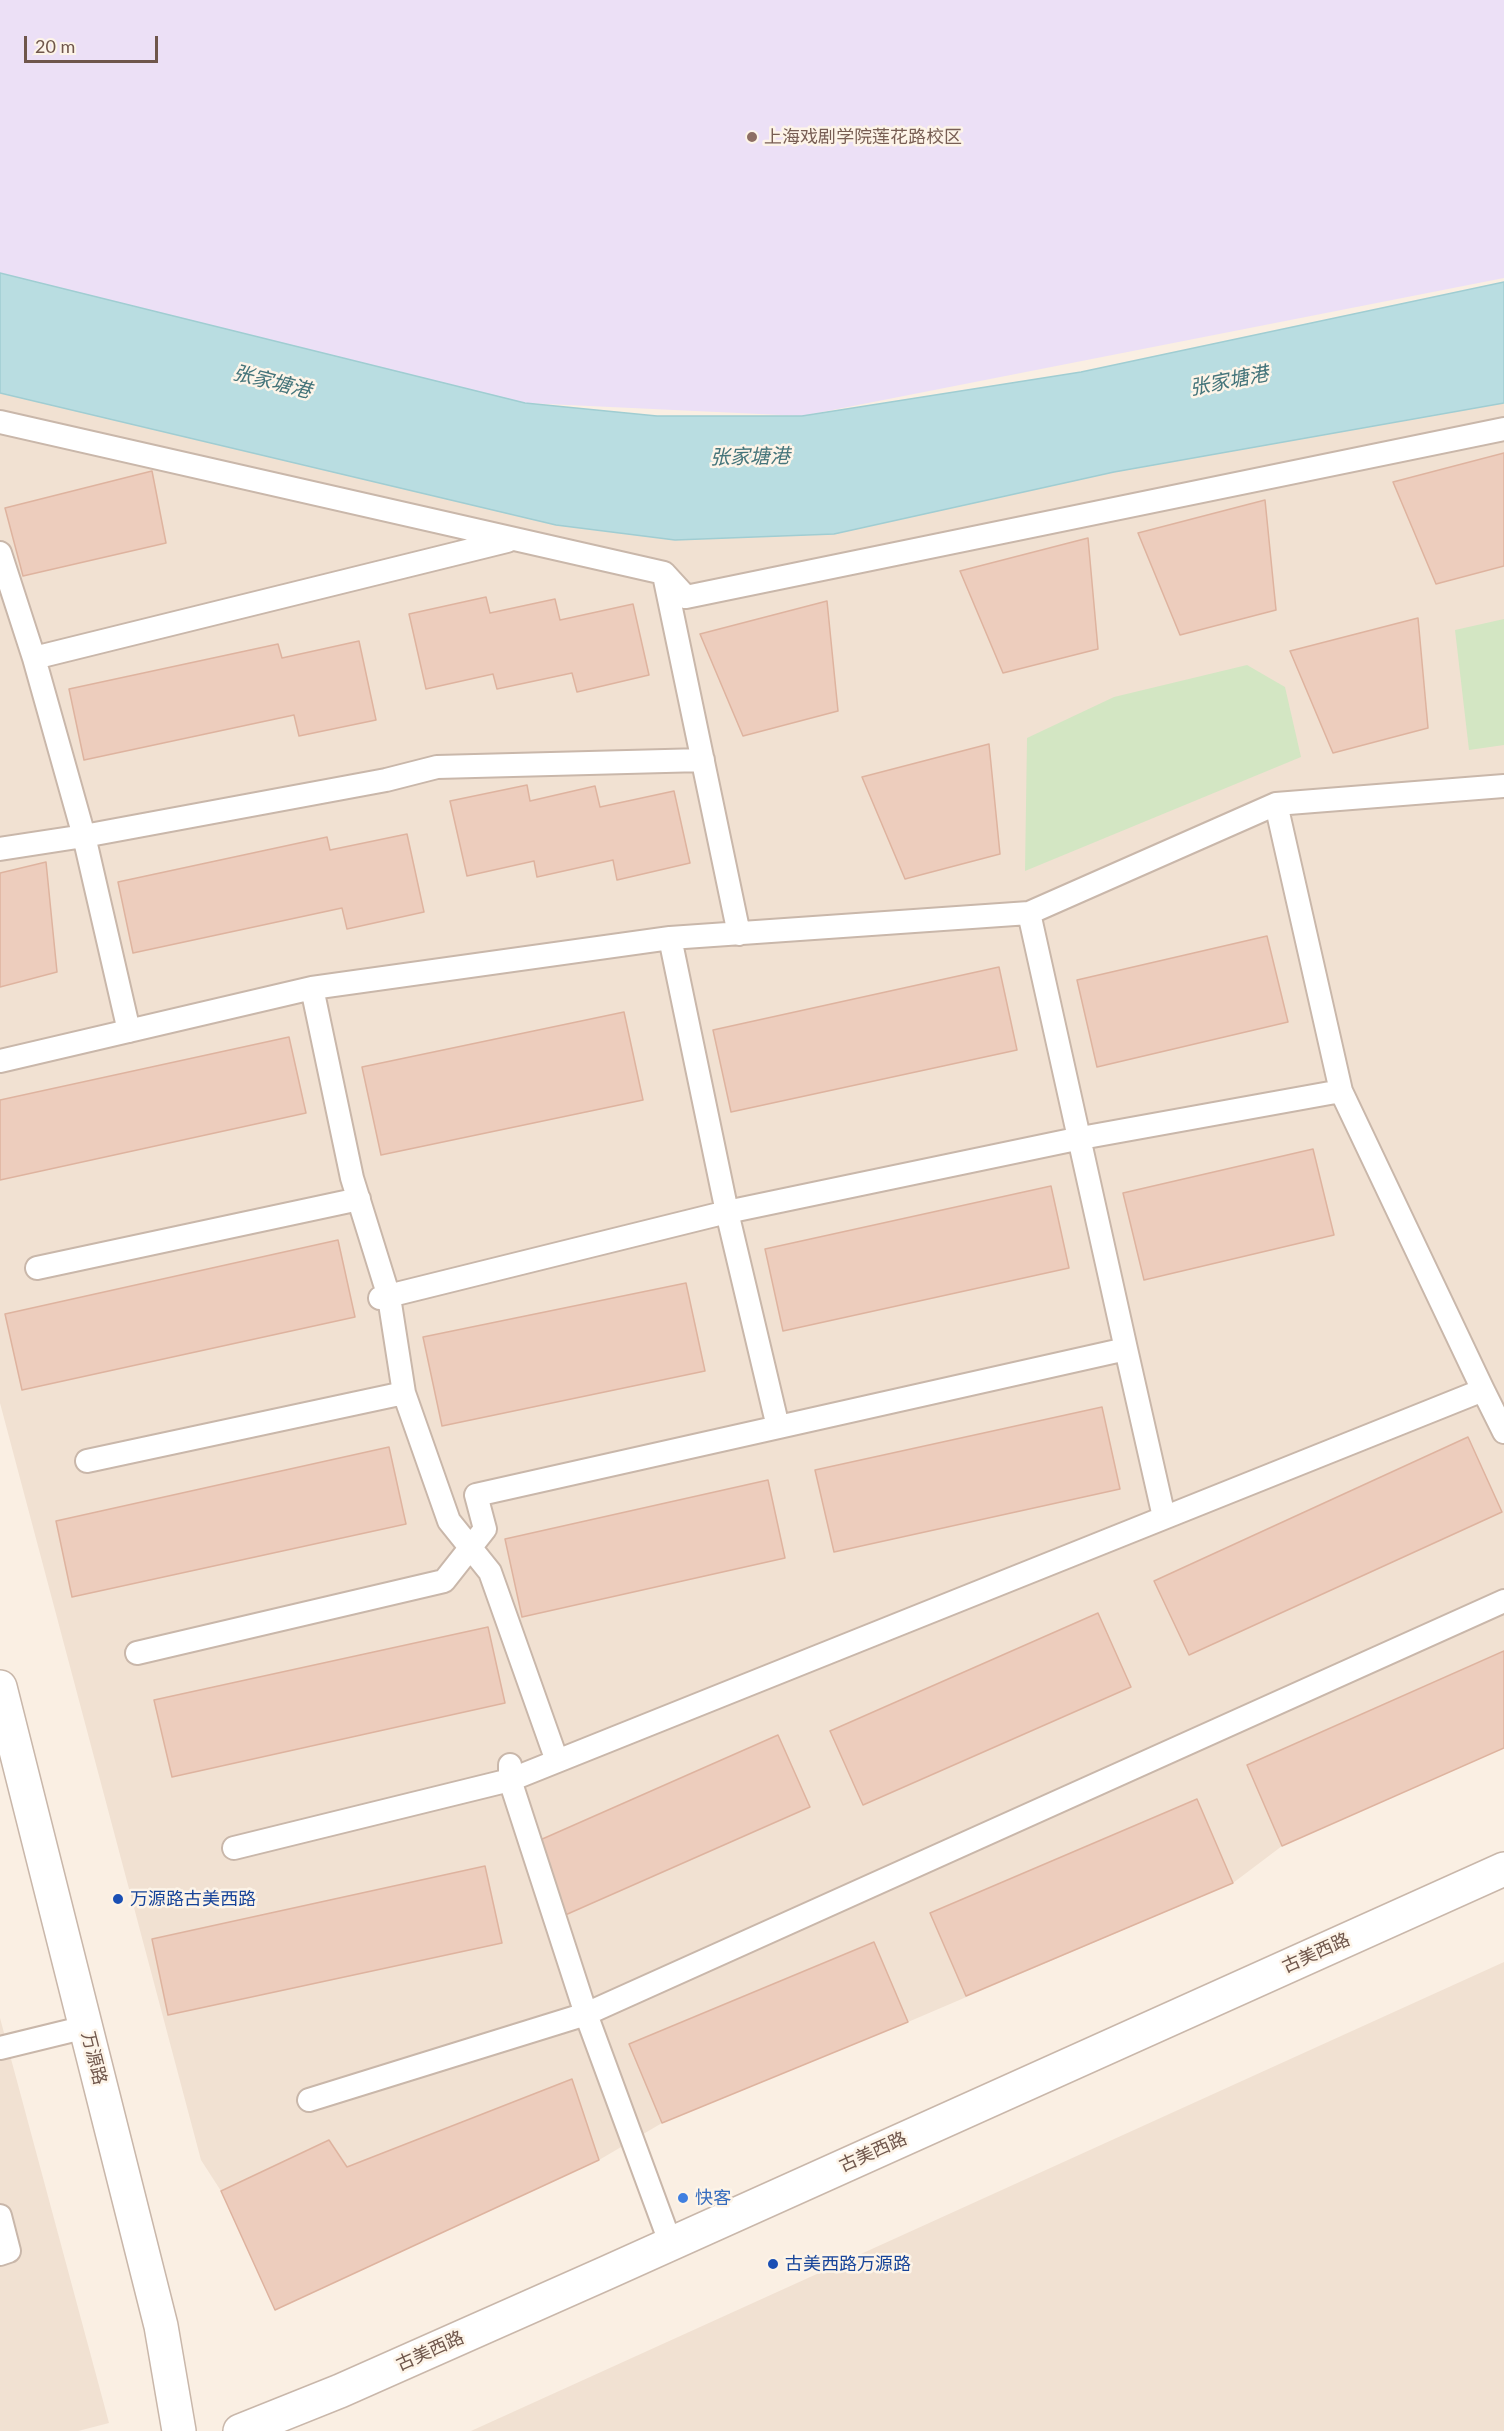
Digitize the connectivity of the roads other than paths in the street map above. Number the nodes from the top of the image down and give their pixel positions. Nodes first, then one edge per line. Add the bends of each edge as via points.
1 (0, 422) edge
2 (1504, 429) edge
3 (512, 539) junction
4 (0, 553) edge
5 (664, 573) junction
6 (4, 583) edge
7 (34, 658) junction
8 (703, 760) junction
9 (1504, 786) edge
10 (1276, 804) junction
11 (84, 836) junction
12 (0, 849) edge
13 (1029, 913) junction
14 (739, 934) junction
15 (670, 938) junction
16 (312, 988) junction
17 (129, 1031) junction
18 (0, 1061) edge
19 (1341, 1091) junction
20 (1081, 1138) junction
21 (359, 1199) junction
22 (727, 1212) junction
23 (37, 1268) dead end
24 (385, 1297) junction
25 (1126, 1349) junction
26 (1483, 1390) junction
27 (404, 1393) junction
28 (778, 1427) junction
29 (1504, 1432) edge
30 (87, 1461) dead end
31 (1164, 1517) junction
32 (471, 1547) junction
33 (1504, 1601) edge
34 (137, 1653) dead end
35 (0, 1687) edge
36 (557, 1761) junction
37 (510, 1772) junction
38 (234, 1848) dead end
39 (1504, 1869) edge
40 (586, 2014) junction
41 (86, 2026) junction
42 (0, 2048) edge
43 (309, 2100) dead end
44 (0, 2216) edge
45 (670, 2242) junction
46 (0, 2254) edge
47 (179, 2431) edge
48 (240, 2431) edge

1 - 3 lane
2 - 5 lane via 686,597
3 - 5 lane
3 - 7 lane
4 - 6 lane
5 - 8 lane
6 - 7 lane
7 - 11 lane
8 - 11 lane via 437,767
8 - 14 lane
9 - 10 lane
10 - 13 lane
10 - 19 lane
11 - 12 lane
11 - 17 lane
13 - 14 lane
13 - 20 lane
14 - 15 lane
15 - 16 lane
15 - 22 lane
16 - 17 lane
16 - 21 lane
17 - 18 lane
19 - 20 lane
19 - 26 lane
20 - 22 lane
20 - 25 lane
21 - 23 lane
21 - 24 lane
22 - 24 lane
22 - 28 lane
24 - 27 lane
25 - 28 lane
25 - 31 lane
26 - 29 lane
26 - 31 lane
27 - 30 lane
27 - 32 lane via 449,1521
28 - 32 lane via 476,1495 484,1529
31 - 36 lane
32 - 34 lane via 444,1581
32 - 36 lane via 490,1572
33 - 40 lane
35 - 41 street, 万源路
36 - 37 lane
37 - 38 lane
37 - 40 lane
39 - 45 street, 古美西路
40 - 43 lane
40 - 45 lane
41 - 42 lane
41 - 47 street, 万源路 via 161,2326
44 - 46 lane via 9,2251
45 - 48 street, 古美西路 via 339,2391

